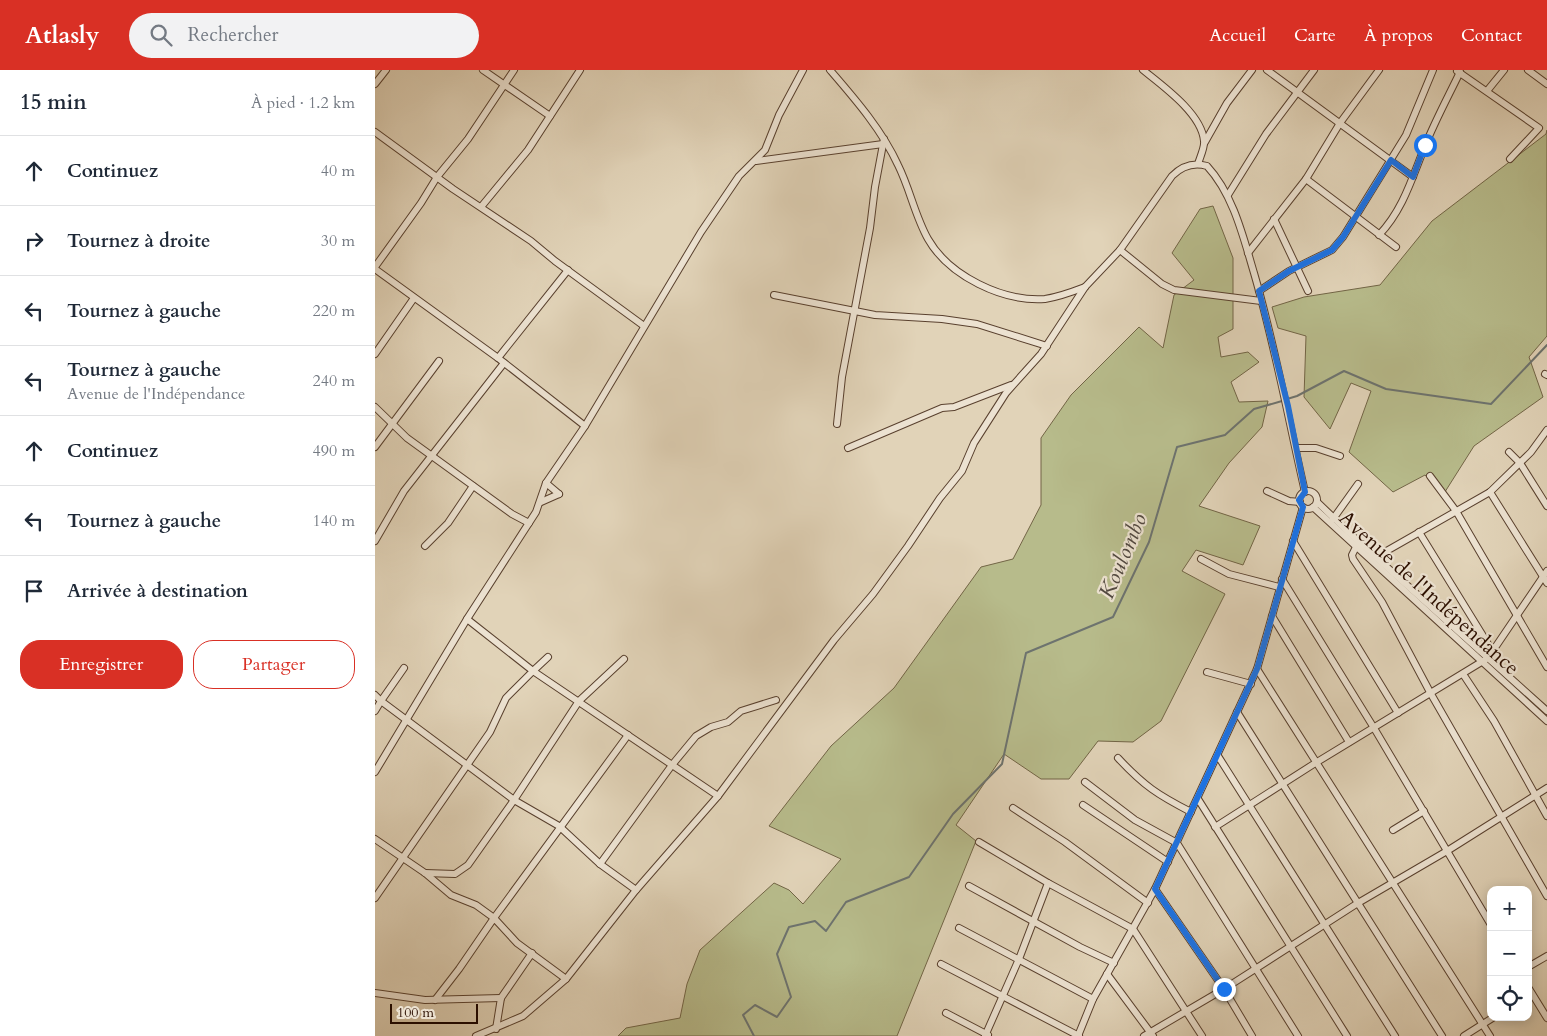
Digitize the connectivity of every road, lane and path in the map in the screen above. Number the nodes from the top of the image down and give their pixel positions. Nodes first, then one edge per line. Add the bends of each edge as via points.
1 (386, 70) edge
2 (483, 70) edge
3 (514, 70) edge
4 (580, 70) edge
5 (803, 70) edge
6 (830, 70) edge
7 (1143, 70) edge
8 (1252, 70) edge
9 (1267, 70) edge
10 (1314, 70) edge
11 (1379, 70) edge
12 (1433, 70) edge
13 (1504, 70) edge
14 (1528, 70) edge
15 (1458, 71) edge
16 (375, 84) edge
17 (1547, 84) edge
18 (504, 85) junction
19 (1297, 92) junction
20 (1487, 92) junction
21 (550, 116) junction
22 (1340, 123) junction
23 (375, 132) edge
24 (884, 141) junction
25 (1205, 142) junction
26 (1510, 159) dead end
27 (1391, 160) junction
28 (756, 161) junction
29 (1198, 164) junction
30 (437, 177) junction
31 (1413, 177) junction
32 (1306, 179) junction
33 (1228, 195) junction
34 (481, 207) junction
35 (1356, 218) junction
36 (1274, 219) junction
37 (1379, 235) junction
38 (1396, 247) dead end
39 (1120, 250) junction
40 (1248, 253) junction
41 (375, 268) edge
42 (1296, 268) junction
43 (568, 270) junction
44 (1085, 287) junction
45 (1259, 291) junction
46 (1308, 291) dead end
47 (774, 296) dead end
48 (414, 298) junction
49 (1261, 301) junction
50 (854, 310) junction
51 (644, 326) junction
52 (1047, 346) junction
53 (375, 354) edge
54 (497, 358) junction
55 (439, 361) dead end
56 (504, 363) junction
57 (1014, 384) junction
58 (375, 407) edge
59 (393, 424) junction
60 (837, 424) dead end
61 (585, 426) junction
62 (1547, 432) edge
63 (375, 447) edge
64 (849, 448) dead end
65 (1296, 448) junction
66 (1509, 452) dead end
67 (1340, 456) dead end
68 (432, 457) junction
69 (1520, 463) junction
70 (1430, 476) dead end
71 (547, 482) junction
72 (1358, 484) dead end
73 (473, 486) junction
74 (1267, 491) dead end
75 (1305, 492) junction
76 (1490, 492) junction
77 (541, 502) junction
78 (1301, 504) junction
79 (1315, 504) junction
80 (1547, 506) edge
81 (1455, 511) junction
82 (1333, 519) junction
83 (529, 523) junction
84 (1419, 532) junction
85 (375, 541) edge
86 (1293, 542) junction
87 (425, 546) dead end
88 (1356, 548) junction
89 (1376, 557) junction
90 (1201, 559) dead end
91 (1546, 577) edge
92 (1282, 579) junction
93 (1279, 587) junction
94 (1272, 616) junction
95 (1517, 617) junction
96 (467, 620) junction
97 (1493, 652) junction
98 (548, 657) dead end
99 (624, 658) dead end
100 (1488, 658) junction
101 (1481, 663) junction
102 (1547, 667) edge
103 (404, 668) dead end
104 (1257, 669) junction
105 (533, 672) junction
106 (1207, 672) dead end
107 (1463, 674) junction
108 (1251, 684) junction
109 (1431, 694) junction
110 (375, 695) edge
111 (776, 700) dead end
112 (381, 701) junction
113 (579, 701) junction
114 (1547, 710) edge
115 (375, 711) edge
116 (1237, 712) junction
117 (1398, 714) junction
118 (408, 719) junction
119 (1547, 721) edge
120 (1374, 728) junction
121 (628, 735) junction
122 (1349, 742) junction
123 (1218, 756) junction
124 (1118, 758) dead end
125 (1317, 762) junction
126 (467, 764) junction
127 (672, 765) junction
128 (375, 772) edge
129 (1085, 782) dead end
130 (1283, 783) junction
131 (1547, 788) edge
132 (1535, 795) junction
133 (719, 796) junction
134 (1198, 799) junction
135 (514, 800) junction
136 (1083, 805) dead end
137 (1250, 806) junction
138 (1013, 808) dead end
139 (1423, 811) junction
140 (1191, 812) junction
141 (1502, 816) junction
142 (1547, 816) edge
143 (559, 826) junction
144 (1215, 827) junction
145 (1393, 830) dead end
146 (375, 839) edge
147 (979, 842) dead end
148 (1177, 843) junction
149 (1447, 851) junction
150 (403, 858) junction
151 (1167, 862) junction
152 (600, 864) junction
153 (425, 873) junction
154 (1394, 882) junction
155 (1047, 883) junction
156 (969, 886) dead end
157 (1155, 889) junction
158 (636, 890) junction
159 (1547, 896) edge
160 (375, 898) edge
161 (1148, 903) junction
162 (1358, 903) junction
163 (494, 918) junction
164 (1487, 918) edge
165 (1032, 921) junction
166 (1325, 924) junction
167 (959, 928) dead end
168 (1133, 929) junction
169 (1291, 946) junction
170 (533, 953) junction
171 (1547, 956) edge
172 (1019, 959) junction
173 (1114, 963) junction
174 (941, 964) dead end
175 (1532, 965) edge
176 (1256, 969) junction
177 (1107, 974) junction
178 (566, 979) junction
179 (1224, 989) junction
180 (375, 993) edge
181 (1003, 997) junction
182 (501, 998) junction
183 (1532, 998) edge
184 (1093, 999) junction
185 (435, 1000) junction
186 (1186, 1010) junction
187 (946, 1013) dead end
188 (1547, 1018) edge
189 (1488, 1021) edge
190 (1483, 1024) junction
191 (496, 1029) junction
192 (987, 1035) edge
193 (1149, 1035) edge
194 (476, 1036) edge
195 (1078, 1036) edge
196 (1202, 1036) edge
197 (1252, 1036) edge
198 (1298, 1036) edge
199 (1347, 1036) edge
200 (1395, 1036) edge
201 (1442, 1036) edge
202 (1464, 1036) edge
203 (1490, 1036) edge

1 - 16 street
2 - 18 street
3 - 18 street
4 - 21 street
5 - 28 street via 779,115 771,139
6 - 24 street
7 - 25 street via 1173,95 1198,123
8 - 25 street via 1227,103
9 - 19 street
10 - 19 street
11 - 22 street
12 - 27 street via 1406,136
13 - 20 street
14 - 17 street
15 - 20 street
15 - 31 street
18 - 21 street
18 - 30 street
19 - 22 street
19 - 33 street
20 - 26 street via 1539,128
21 - 34 street via 528,150
22 - 27 street
22 - 32 street
23 - 30 street
24 - 28 street
24 - 44 street via 898,165 929,240 942,258 961,272 997,292 1022,298 1045,299
24 - 50 street
25 - 29 street
27 - 31 street
27 - 35 street
28 - 51 street via 731,186
29 - 33 street via 1207,166
29 - 39 street via 1181,168 1172,176
30 - 34 street
30 - 41 street
31 - 37 street via 1393,221
32 - 35 street
32 - 36 street
33 - 40 street
34 - 43 street
35 - 37 street
35 - 42 street via 1332,250
36 - 40 street
36 - 42 street
37 - 38 street
39 - 44 street
39 - 49 street via 1174,290
40 - 45 street
41 - 48 street
42 - 45 street
42 - 46 street
43 - 51 street
43 - 54 street
44 - 52 street
45 - 49 street
47 - 50 street
48 - 53 street
48 - 54 street
49 - 65 street
50 - 52 street via 875,315 977,324
50 - 60 street
51 - 61 street
52 - 57 street
54 - 56 street
55 - 59 street
56 - 61 street
56 - 68 street
57 - 64 street via 955,407 942,408
57 - 133 street via 986,422 962,470 908,546
58 - 59 street
59 - 63 street
59 - 68 street
61 - 71 street
62 - 69 street
65 - 67 street via 1316,448
65 - 75 street
66 - 69 street
68 - 73 street
68 - 85 street via 404,491
69 - 76 street
69 - 80 street
70 - 81 street
71 - 77 street
71 - 77 street via 559,494
72 - 82 street
73 - 83 street
73 - 87 street via 443,529
74 - 78 street
75 - 78 street via 1300,496
75 - 79 street via 1314,493
76 - 81 street
76 - 91 street
77 - 83 street
78 - 79 street
78 - 86 street
79 - 82 street, Avenue de l'Indépendance
79 - 88 street, Avenue de l'Indépendance
81 - 84 street
81 - 95 street
82 - 89 street, Avenue de l'Indépendance
83 - 96 street
84 - 89 street
84 - 97 street
86 - 92 street
86 - 117 street
88 - 101 street, Avenue de l'Indépendance
88 - 109 street via 1351,555 1353,560 1382,602
89 - 100 street, Avenue de l'Indépendance
90 - 93 street via 1229,574
91 - 95 street
92 - 93 street
92 - 120 street
93 - 94 street
94 - 104 street
94 - 122 street
95 - 97 street
95 - 102 street
96 - 105 street
96 - 118 street
97 - 100 street
98 - 105 street
99 - 113 street
100 - 101 street
100 - 114 street, Avenue de l'Indépendance
101 - 107 street
101 - 119 street, Avenue de l'Indépendance
103 - 112 street
104 - 108 street
104 - 125 street
105 - 113 street
105 - 126 street via 506,698 490,732
106 - 108 street
107 - 109 street
107 - 132 street
108 - 116 street
109 - 117 street
109 - 141 street
110 - 112 street
111 - 127 street via 741,711 728,722 696,736
112 - 115 street
112 - 118 street
113 - 121 street
113 - 135 street
116 - 123 street
116 - 130 street
117 - 120 street
118 - 126 street
118 - 128 street
120 - 122 street
120 - 139 street
121 - 127 street
121 - 143 street
122 - 125 street
123 - 134 street
123 - 137 street
124 - 140 street via 1141,783
125 - 130 street
125 - 154 street
126 - 135 street
126 - 150 street
127 - 133 street
127 - 152 street
129 - 148 street via 1135,820
130 - 137 street
130 - 162 street
131 - 132 street
132 - 141 street
132 - 142 street
133 - 158 street
134 - 140 street
134 - 144 street
135 - 143 street
135 - 153 street via 461,872
136 - 151 street
137 - 144 street
137 - 166 street
138 - 161 street
139 - 145 street
139 - 149 street
140 - 148 street
141 - 149 street
141 - 159 street
143 - 152 street
143 - 163 street
144 - 169 street
146 - 150 street
147 - 155 street
148 - 151 street
148 - 176 street
149 - 154 street
149 - 164 street
150 - 153 street
150 - 160 street
151 - 157 street
152 - 158 street
153 - 163 street via 451,895 487,911
154 - 162 street
154 - 190 street
155 - 165 street
155 - 168 street
156 - 165 street
157 - 161 street
157 - 179 street
158 - 178 street
161 - 168 street
162 - 166 street
162 - 201 street
163 - 170 street via 517,943
163 - 185 street
165 - 172 street
165 - 173 street via 1079,948
166 - 169 street
166 - 200 street
167 - 172 street
168 - 173 street
168 - 186 street
169 - 176 street
169 - 199 street
170 - 178 street
170 - 182 street
171 - 175 street
172 - 181 street
172 - 184 street
173 - 177 street
174 - 181 street
176 - 179 street
176 - 198 street
177 - 184 street
177 - 193 street
178 - 191 street via 523,1016
179 - 186 street
179 - 197 street
180 - 185 street
181 - 192 street
181 - 195 street
182 - 185 street
182 - 191 street
183 - 188 street
184 - 195 street
186 - 193 street
186 - 196 street
187 - 192 street
189 - 190 street
190 - 202 street
190 - 203 street
191 - 194 street

